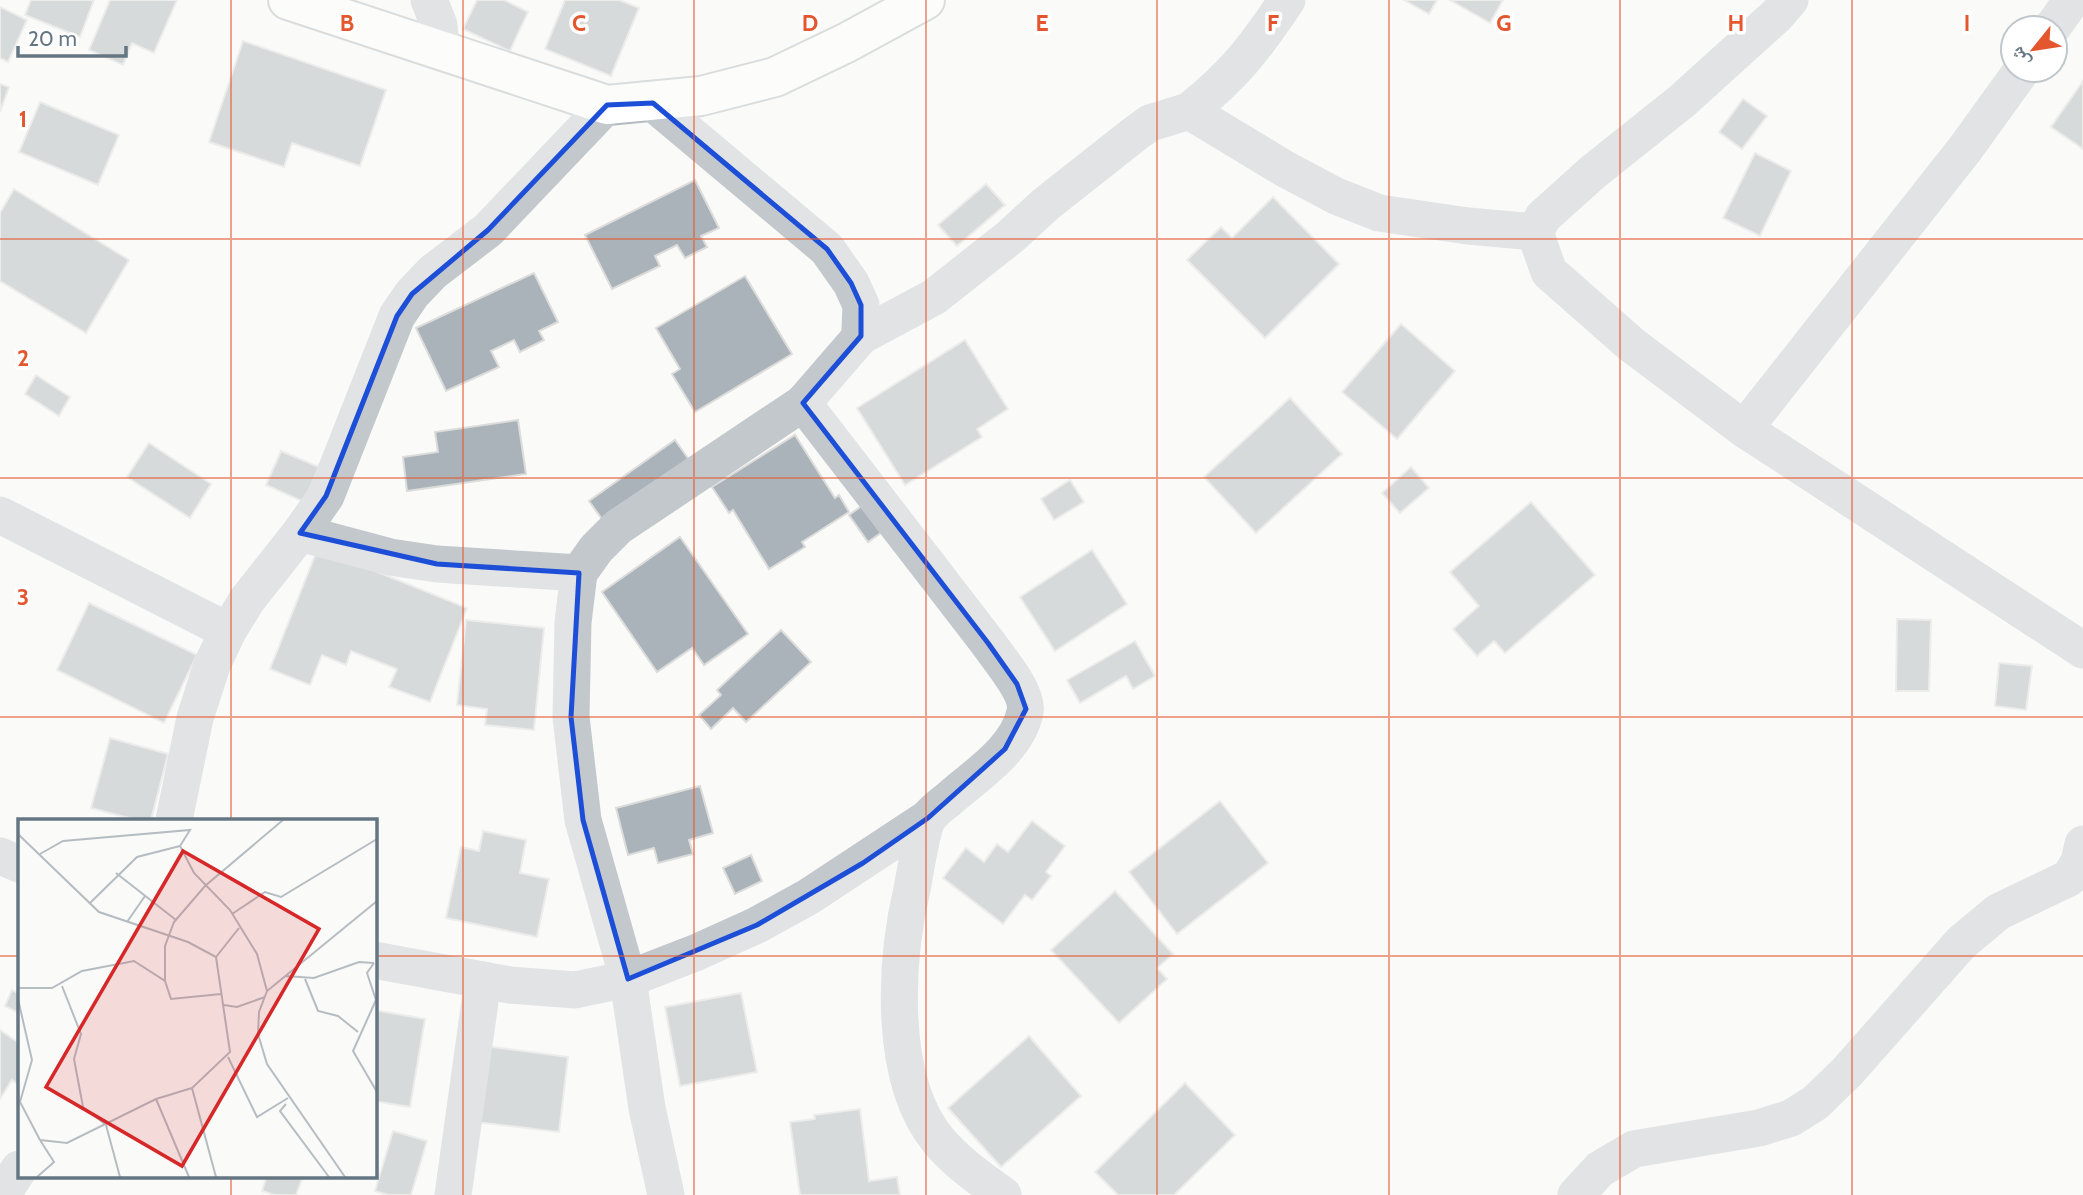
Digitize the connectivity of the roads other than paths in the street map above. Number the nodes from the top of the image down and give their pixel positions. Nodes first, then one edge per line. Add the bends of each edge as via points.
1 (288, 0) edge
2 (429, 0) edge
3 (925, 0) edge
4 (1287, 0) edge
5 (1790, 0) edge
6 (441, 49) junction
7 (2012, 84) edge
8 (653, 103) junction
9 (607, 105) junction
10 (1189, 111) junction
11 (1535, 232) junction
12 (862, 336) junction
13 (803, 403) junction
14 (1744, 429) junction
15 (0, 515) edge
16 (300, 533) junction
17 (579, 573) junction
18 (228, 631) junction
19 (2083, 650) edge
20 (928, 818) junction
21 (174, 819) edge
22 (2083, 844) edge
23 (0, 856) edge
24 (18, 864) edge
25 (376, 960) edge
26 (628, 979) junction
27 (482, 980) junction
28 (18, 1171) edge
29 (2, 1195) edge
30 (453, 1195) edge
31 (666, 1195) edge
32 (1003, 1195) edge
33 (1576, 1195) edge

1 - 6 main road
2 - 6 street via 439,25
3 - 8 main road via 775,77
4 - 10 street via 1241,65
5 - 11 street via 1682,102 1543,217
6 - 9 main road
7 - 14 street
8 - 9 main road
8 - 12 street via 827,249 861,305
9 - 16 street via 488,230 412,294 397,316 326,496
10 - 11 street via 1285,169 1379,213
10 - 12 street via 1150,123 934,297
11 - 14 street via 1549,272 1632,345
12 - 13 street
13 - 17 street via 618,527
13 - 20 street via 988,643 1017,684 1026,709 1020,728 1005,749
14 - 19 street
15 - 18 street
16 - 17 street via 377,555 437,564
16 - 18 street
17 - 26 street via 571,717 583,820
18 - 21 street via 195,718
20 - 26 street via 808,897 708,947
20 - 32 street via 899,966 904,1057 916,1101 938,1139
22 - 33 street via 2079,862 2068,878 1998,912 1961,943 1815,1103 1791,1118 1759,1128 1634,1149 1600,1169
23 - 24 street
25 - 27 street
26 - 27 street via 575,990
26 - 31 street via 647,1108
27 - 30 street
28 - 29 street

